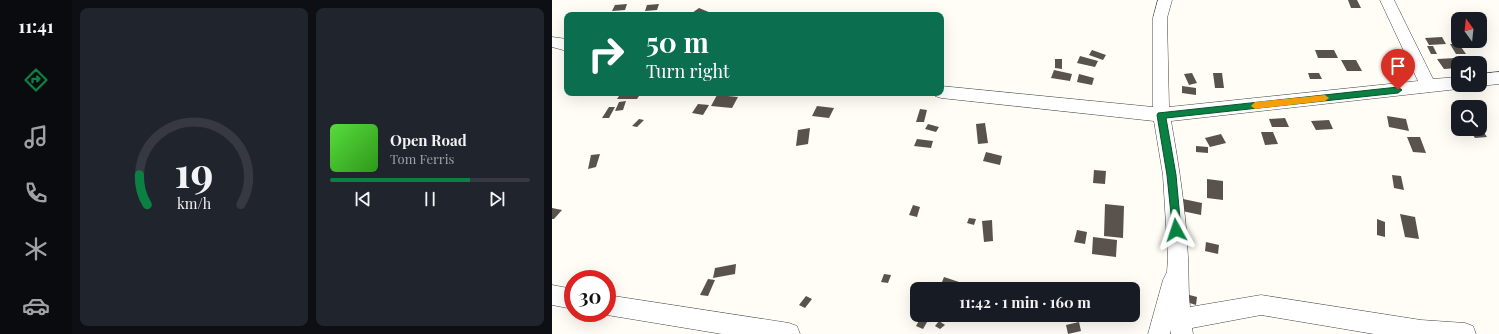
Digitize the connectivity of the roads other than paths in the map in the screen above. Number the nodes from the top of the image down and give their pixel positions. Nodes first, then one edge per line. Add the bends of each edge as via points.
1 (1165, 0) edge
2 (1387, 0) edge
3 (552, 42) edge
4 (564, 44) edge
5 (1499, 78) edge
6 (1487, 79) edge
7 (1451, 84) edge
8 (1428, 86) junction
9 (944, 92) edge
10 (1161, 115) junction
11 (1178, 258) junction
12 (552, 295) edge
13 (564, 297) edge
14 (616, 306) edge
15 (1182, 327) edge
16 (789, 334) edge
17 (1159, 334) edge
18 (1465, 334) edge

1 - 10 street via 1160,18
2 - 8 street
3 - 4 street
5 - 6 street
7 - 8 street
8 - 10 street
9 - 10 street
10 - 11 street via 1172,175
11 - 15 street via 1177,288
11 - 17 street
12 - 13 street
14 - 16 street
15 - 18 street via 1261,306 1421,331

